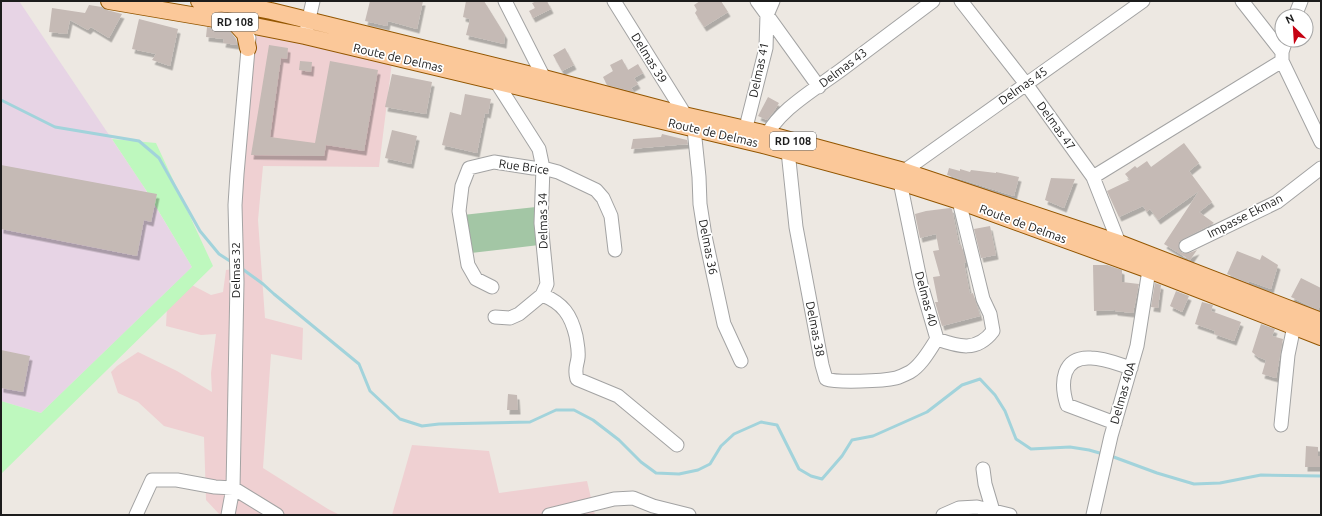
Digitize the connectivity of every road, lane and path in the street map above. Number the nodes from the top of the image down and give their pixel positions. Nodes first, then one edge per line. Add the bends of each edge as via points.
1 (109, 1) edge
2 (199, 1) edge
3 (313, 1) edge
4 (505, 1) edge
5 (614, 1) edge
6 (757, 1) edge
7 (773, 1) edge
8 (933, 1) edge
9 (961, 1) edge
10 (1143, 1) edge
11 (1242, 1) edge
12 (259, 5) edge
13 (767, 15) junction
14 (234, 22) junction
15 (257, 26) junction
16 (307, 28) junction
17 (248, 48) junction
18 (1284, 51) edge
19 (495, 80) junction
20 (1026, 84) junction
21 (542, 85) junction
22 (819, 87) junction
23 (684, 115) junction
24 (694, 129) junction
25 (744, 135) junction
26 (765, 139) junction
27 (1321, 142) edge
28 (788, 151) junction
29 (543, 168) junction
30 (1321, 168) edge
31 (902, 177) junction
32 (1093, 177) junction
33 (959, 201) junction
34 (1119, 243) junction
35 (1186, 246) dead end
36 (615, 250) dead end
37 (1149, 270) junction
38 (492, 287) dead end
39 (542, 294) junction
40 (495, 317) dead end
41 (1321, 321) edge
42 (1294, 326) junction
43 (1321, 337) edge
44 (937, 339) junction
45 (741, 361) dead end
46 (1130, 368) junction
47 (1115, 423) junction
48 (1281, 426) dead end
49 (677, 445) dead end
50 (983, 469) dead end
51 (233, 488) junction
52 (654, 511) edge
53 (993, 511) junction
54 (136, 515) edge
55 (228, 515) edge
56 (278, 515) edge
57 (549, 515) edge
58 (689, 515) edge
59 (943, 515) edge
60 (1010, 515) edge
61 (1094, 515) edge

1 - 14 main road, Route de Delmas / RD 108
2 - 12 main road, Route de Delmas / RD 108
3 - 16 street
4 - 21 street
5 - 23 street, Delmas 39
6 - 13 street
7 - 13 street, Delmas 41
8 - 22 street, Delmas 43
9 - 20 street, Delmas 47
10 - 20 street, Delmas 45
11 - 18 street
12 - 15 main road
12 - 16 main road, Route de Delmas / RD 108
13 - 22 street
13 - 25 street, Delmas 41 via 766,48
14 - 15 main road, Route de Delmas / RD 108
14 - 17 main road via 245,34
15 - 16 main road, Route de Delmas / RD 108
15 - 17 main road
16 - 19 main road, Route de Delmas / RD 108
16 - 21 main road, Route de Delmas / RD 108
17 - 51 street, Delmas 32 via 235,205 237,282
18 - 27 street
18 - 32 street
19 - 21 main road, Route de Delmas / RD 108
19 - 29 street, Delmas 34 via 539,148
20 - 31 street, Delmas 45
20 - 32 street, Delmas 47
21 - 23 main road, Route de Delmas / RD 108
21 - 24 main road, Route de Delmas / RD 108
22 - 26 street, Delmas 43 via 787,111
23 - 24 street, Delmas 39
23 - 25 main road, Route de Delmas / RD 108
24 - 25 main road, Route de Delmas / RD 108
24 - 45 street, Delmas 36 via 705,236 724,324
25 - 26 main road, Route de Delmas / RD 108
26 - 28 main road, Route de Delmas / RD 108
26 - 31 main road, Route de Delmas / RD 108
28 - 31 main road, Route de Delmas / RD 108
28 - 44 street, Delmas 38 via 796,227 826,379 852,381 896,378 911,371 923,360
29 - 36 street, Rue Brice via 575,179 596,190 603,198 611,216
29 - 38 street, Rue Brice via 494,162 469,168 462,186 459,211 468,265 476,279
29 - 39 street, Delmas 34 via 541,223 547,284
30 - 35 street, Impasse Ekman via 1277,202
31 - 33 main road, Route de Delmas / RD 108
31 - 34 main road, Route de Delmas / RD 108
31 - 44 street, Delmas 40 via 921,284
32 - 34 street, Delmas 47
33 - 37 main road, Route de Delmas / RD 108
33 - 44 street, Delmas 40 via 993,331 987,339 977,345 954,346
34 - 41 main road, Route de Delmas / RD 108
37 - 42 main road, Route de Delmas / RD 108
37 - 46 street, Delmas 40A via 1137,346
39 - 40 street via 519,314 510,318
39 - 49 street via 560,304 573,325 578,348 575,366 577,378 618,396
42 - 43 main road, Route de Delmas / RD 108
42 - 48 street via 1288,355
46 - 47 street, Delmas 40A
46 - 47 street via 1092,358 1082,358 1068,366 1064,376 1063,393 1067,405
47 - 61 street, Delmas 40A
50 - 53 street
51 - 54 street via 177,480 152,480
51 - 55 street, Delmas 32
51 - 56 street
52 - 57 street via 633,498 614,499
52 - 58 street
53 - 59 street via 977,507 959,508
53 - 60 street

